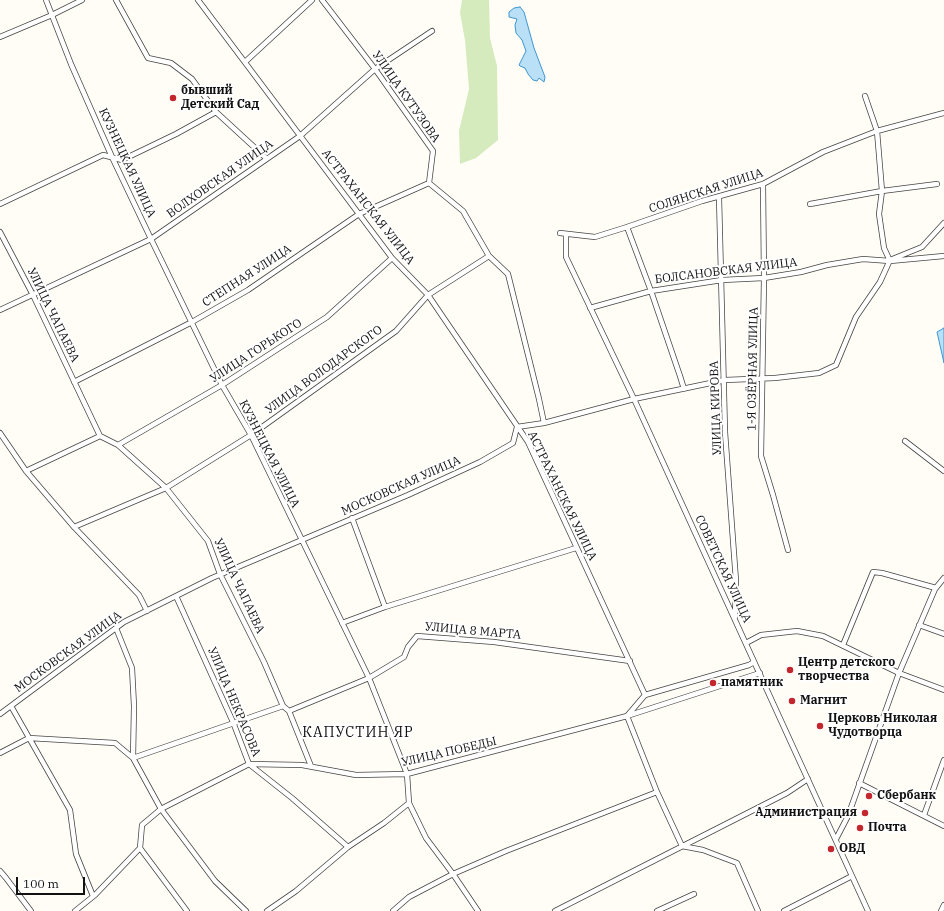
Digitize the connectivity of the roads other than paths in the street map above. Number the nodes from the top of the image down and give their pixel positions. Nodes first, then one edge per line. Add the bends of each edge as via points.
1 (46, 0) edge
2 (82, 0) edge
3 (116, 0) edge
4 (198, 0) edge
5 (312, 0) edge
6 (322, 0) edge
7 (52, 15) junction
8 (432, 30) dead end
9 (0, 37) edge
10 (245, 62) junction
11 (375, 69) junction
12 (865, 96) dead end
13 (216, 112) junction
14 (944, 113) edge
15 (877, 131) junction
16 (300, 136) junction
17 (112, 157) junction
18 (266, 158) junction
19 (429, 183) junction
20 (763, 184) junction
21 (937, 184) dead end
22 (882, 191) junction
23 (719, 197) junction
24 (0, 204) edge
25 (810, 204) dead end
26 (359, 214) junction
27 (944, 223) edge
28 (627, 227) junction
29 (0, 232) edge
30 (560, 233) dead end
31 (566, 235) junction
32 (151, 240) junction
33 (489, 256) junction
34 (944, 256) edge
35 (392, 258) junction
36 (890, 260) junction
37 (764, 278) junction
38 (722, 280) junction
39 (651, 291) junction
40 (33, 295) junction
41 (428, 295) junction
42 (590, 308) junction
43 (0, 310) edge
44 (192, 322) junction
45 (763, 378) junction
46 (725, 380) junction
47 (74, 382) junction
48 (222, 386) junction
49 (684, 389) junction
50 (634, 399) junction
51 (544, 423) junction
52 (517, 427) junction
53 (0, 433) edge
54 (251, 435) junction
55 (100, 436) junction
56 (905, 441) dead end
57 (118, 445) junction
58 (26, 471) junction
59 (944, 471) edge
60 (166, 488) junction
61 (352, 518) junction
62 (74, 527) junction
63 (301, 540) junction
64 (576, 548) junction
65 (788, 550) dead end
66 (220, 574) junction
67 (944, 578) edge
68 (936, 588) junction
69 (176, 596) junction
70 (384, 607) junction
71 (147, 611) junction
72 (734, 619) junction
73 (342, 623) junction
74 (919, 625) junction
75 (116, 628) junction
76 (944, 634) edge
77 (746, 643) junction
78 (843, 645) junction
79 (630, 661) junction
80 (754, 662) junction
81 (899, 673) junction
82 (760, 674) junction
83 (369, 678) junction
84 (944, 690) edge
85 (645, 695) junction
86 (11, 706) junction
87 (283, 706) junction
88 (289, 711) junction
89 (0, 714) edge
90 (627, 716) junction
91 (233, 722) junction
92 (29, 738) junction
93 (0, 753) edge
94 (133, 758) junction
95 (944, 760) edge
96 (249, 764) junction
97 (310, 766) junction
98 (408, 774) junction
99 (808, 779) junction
100 (859, 783) junction
101 (657, 792) junction
102 (409, 803) junction
103 (161, 809) junction
104 (924, 815) junction
105 (944, 826) edge
106 (836, 839) junction
107 (348, 846) junction
108 (682, 846) junction
109 (140, 848) junction
110 (0, 871) edge
111 (453, 874) junction
112 (852, 876) junction
113 (694, 894) dead end
114 (93, 896) junction
115 (944, 905) edge
116 (31, 911) edge
117 (75, 911) edge
118 (187, 911) edge
119 (246, 911) edge
120 (267, 911) edge
121 (394, 911) edge
122 (478, 911) edge
123 (555, 911) edge
124 (657, 911) edge
125 (758, 911) edge
126 (784, 911) edge
127 (868, 911) edge
128 (941, 911) edge

1 - 7 street, КУЗНЕЦКАЯ УЛИЦА
2 - 7 street
3 - 13 street via 148,58 171,63 192,79
4 - 10 street, АСТРАХАНСКАЯ УЛИЦА
5 - 10 street
6 - 11 street, УЛИЦА КУТУЗОВА
7 - 9 street
7 - 17 street, КУЗНЕЦКАЯ УЛИЦА
8 - 11 street, ВОЛХОВСКАЯ УЛИЦА
10 - 16 street, АСТРАХАНСКАЯ УЛИЦА
11 - 16 street, ВОЛХОВСКАЯ УЛИЦА
11 - 19 street, УЛИЦА КУТУЗОВА via 433,151
12 - 15 street
13 - 17 street via 122,160
13 - 18 street
14 - 15 street, СОЛЯНСКАЯ УЛИЦА
15 - 20 street, СОЛЯНСКАЯ УЛИЦА via 823,152
15 - 22 street
16 - 18 street, ВОЛХОВСКАЯ УЛИЦА
16 - 26 street, АСТРАХАНСКАЯ УЛИЦА
17 - 24 street via 103,155
17 - 32 street, КУЗНЕЦКАЯ УЛИЦА
18 - 32 street, ВОЛХОВСКАЯ УЛИЦА
19 - 26 street, СТЕПНАЯ УЛИЦА
19 - 33 street via 463,211
20 - 23 street, СОЛЯНСКАЯ УЛИЦА
20 - 37 street, 1-Я ОЗЁРНАЯ УЛИЦА
21 - 22 street
22 - 25 street
22 - 36 street via 879,214 884,248
23 - 28 street, СОЛЯНСКАЯ УЛИЦА
23 - 38 street, УЛИЦА КИРОВА
26 - 35 street, АСТРАХАНСКАЯ УЛИЦА
26 - 44 street, СТЕПНАЯ УЛИЦА via 248,290
27 - 36 street via 922,247
28 - 31 street, СОЛЯНСКАЯ УЛИЦА via 595,237
28 - 39 street
29 - 40 street, УЛИЦА ЧАПАЕВА
30 - 31 street, СОЛЯНСКАЯ УЛИЦА
31 - 42 street, СОВЕТСКАЯ УЛИЦА via 566,256
32 - 40 street, ВОЛХОВСКАЯ УЛИЦА
32 - 44 street, КУЗНЕЦКАЯ УЛИЦА
33 - 41 street, УЛИЦА ВОЛОДАРСКОГО
33 - 51 street via 508,274
34 - 36 street, БОЛСАНОВСКАЯ УЛИЦА
35 - 41 street, АСТРАХАНСКАЯ УЛИЦА
35 - 48 street, УЛИЦА ГОРЬКОГО via 327,317
36 - 37 street, БОЛСАНОВСКАЯ УЛИЦА via 863,259
36 - 45 street via 880,282 856,317 836,365 819,373
37 - 38 street, БОЛСАНОВСКАЯ УЛИЦА
37 - 45 street, 1-Я ОЗЁРНАЯ УЛИЦА
38 - 39 street, БОЛСАНОВСКАЯ УЛИЦА
38 - 46 street, УЛИЦА КИРОВА
39 - 42 street, БОЛСАНОВСКАЯ УЛИЦА
39 - 49 street
40 - 43 street, ВОЛХОВСКАЯ УЛИЦА
40 - 47 street, УЛИЦА ЧАПАЕВА
41 - 52 street, АСТРАХАНСКАЯ УЛИЦА
41 - 54 street, УЛИЦА ВОЛОДАРСКОГО via 396,331
42 - 50 street, СОВЕТСКАЯ УЛИЦА
44 - 47 street, СТЕПНАЯ УЛИЦА
44 - 48 street, КУЗНЕЦКАЯ УЛИЦА
45 - 46 street
45 - 65 street, 1-Я ОЗЁРНАЯ УЛИЦА via 761,456
46 - 49 street
46 - 72 street, УЛИЦА КИРОВА via 725,432 736,581
47 - 55 street, УЛИЦА ЧАПАЕВА
48 - 54 street, КУЗНЕЦКАЯ УЛИЦА
48 - 57 street, УЛИЦА ГОРЬКОГО
49 - 50 street
50 - 51 street
50 - 72 street, СОВЕТСКАЯ УЛИЦА
51 - 52 street
52 - 61 street, МОСКОВСКАЯ УЛИЦА via 513,443 480,462
52 - 64 street, АСТРАХАНСКАЯ УЛИЦА via 528,442
53 - 58 street
54 - 60 street, УЛИЦА ВОЛОДАРСКОГО
54 - 63 street, КУЗНЕЦКАЯ УЛИЦА
55 - 57 street, УЛИЦА ЧАПАЕВА
55 - 58 street
56 - 59 street
57 - 60 street, УЛИЦА ЧАПАЕВА
58 - 62 street
60 - 62 street, УЛИЦА ВОЛОДАРСКОГО
60 - 66 street, УЛИЦА ЧАПАЕВА via 208,541
61 - 63 street, МОСКОВСКАЯ УЛИЦА
61 - 70 street
62 - 71 street via 139,595
63 - 66 street, МОСКОВСКАЯ УЛИЦА
63 - 73 street, КУЗНЕЦКАЯ УЛИЦА
64 - 70 street
64 - 79 street, АСТРАХАНСКАЯ УЛИЦА
66 - 69 street, МОСКОВСКАЯ УЛИЦА
66 - 87 street, УЛИЦА ЧАПАЕВА
67 - 68 street
68 - 74 street
68 - 78 street via 872,572
69 - 71 street, МОСКОВСКАЯ УЛИЦА
69 - 91 street, УЛИЦА НЕКРАСОВА
70 - 73 street
71 - 75 street, МОСКОВСКАЯ УЛИЦА
72 - 77 street, СОВЕТСКАЯ УЛИЦА
73 - 83 street, КУЗНЕЦКАЯ УЛИЦА
74 - 76 street
74 - 81 street
75 - 86 street, МОСКОВСКАЯ УЛИЦА
75 - 94 street via 132,668
77 - 78 street via 761,635 797,631 823,636
77 - 80 street, СОВЕТСКАЯ УЛИЦА
78 - 81 street
79 - 83 street, УЛИЦА 8 МАРТА via 494,642 417,636 404,657
79 - 85 street, АСТРАХАНСКАЯ УЛИЦА
80 - 82 street, СОВЕТСКАЯ УЛИЦА
80 - 85 street
81 - 84 street
81 - 100 street
82 - 90 street, УЛИЦА ПОБЕДЫ
82 - 99 street, СОВЕТСКАЯ УЛИЦА
83 - 88 street, УЛИЦА 8 МАРТА
83 - 98 street, КУЗНЕЦКАЯ УЛИЦА
85 - 90 street
86 - 89 street, МОСКОВСКАЯ УЛИЦА
86 - 92 street
87 - 88 street, УЛИЦА ЧАПАЕВА
87 - 91 street
88 - 97 street, УЛИЦА ЧАПАЕВА
90 - 98 street, УЛИЦА ПОБЕДЫ
90 - 101 street
91 - 94 street
91 - 96 street, УЛИЦА НЕКРАСОВА
92 - 93 street
92 - 94 street via 115,743
92 - 114 street via 70,810 76,854
94 - 103 street
95 - 104 street
96 - 97 street, УЛИЦА ПОБЕДЫ
96 - 103 street, УЛИЦА ПОБЕДЫ
96 - 107 street, УЛИЦА НЕКРАСОВА
97 - 98 street, УЛИЦА ПОБЕДЫ via 356,775
98 - 102 street, КУЗНЕЦКАЯ УЛИЦА
99 - 106 street, СОВЕТСКАЯ УЛИЦА
99 - 108 street
100 - 104 street
100 - 106 street via 848,816
101 - 108 street
101 - 111 street
102 - 107 street
102 - 111 street, КУЗНЕЦКАЯ УЛИЦА via 426,838
103 - 109 street, УЛИЦА ПОБЕДЫ via 142,825
103 - 119 street via 215,881
104 - 105 street
106 - 112 street, СОВЕТСКАЯ УЛИЦА
107 - 120 street via 296,891
108 - 123 street
108 - 125 street via 703,850 737,862
109 - 114 street
109 - 118 street
110 - 116 street
111 - 121 street via 409,897
111 - 122 street, КУЗНЕЦКАЯ УЛИЦА
112 - 126 street
112 - 127 street, СОВЕТСКАЯ УЛИЦА
113 - 124 street
114 - 117 street
115 - 128 street

